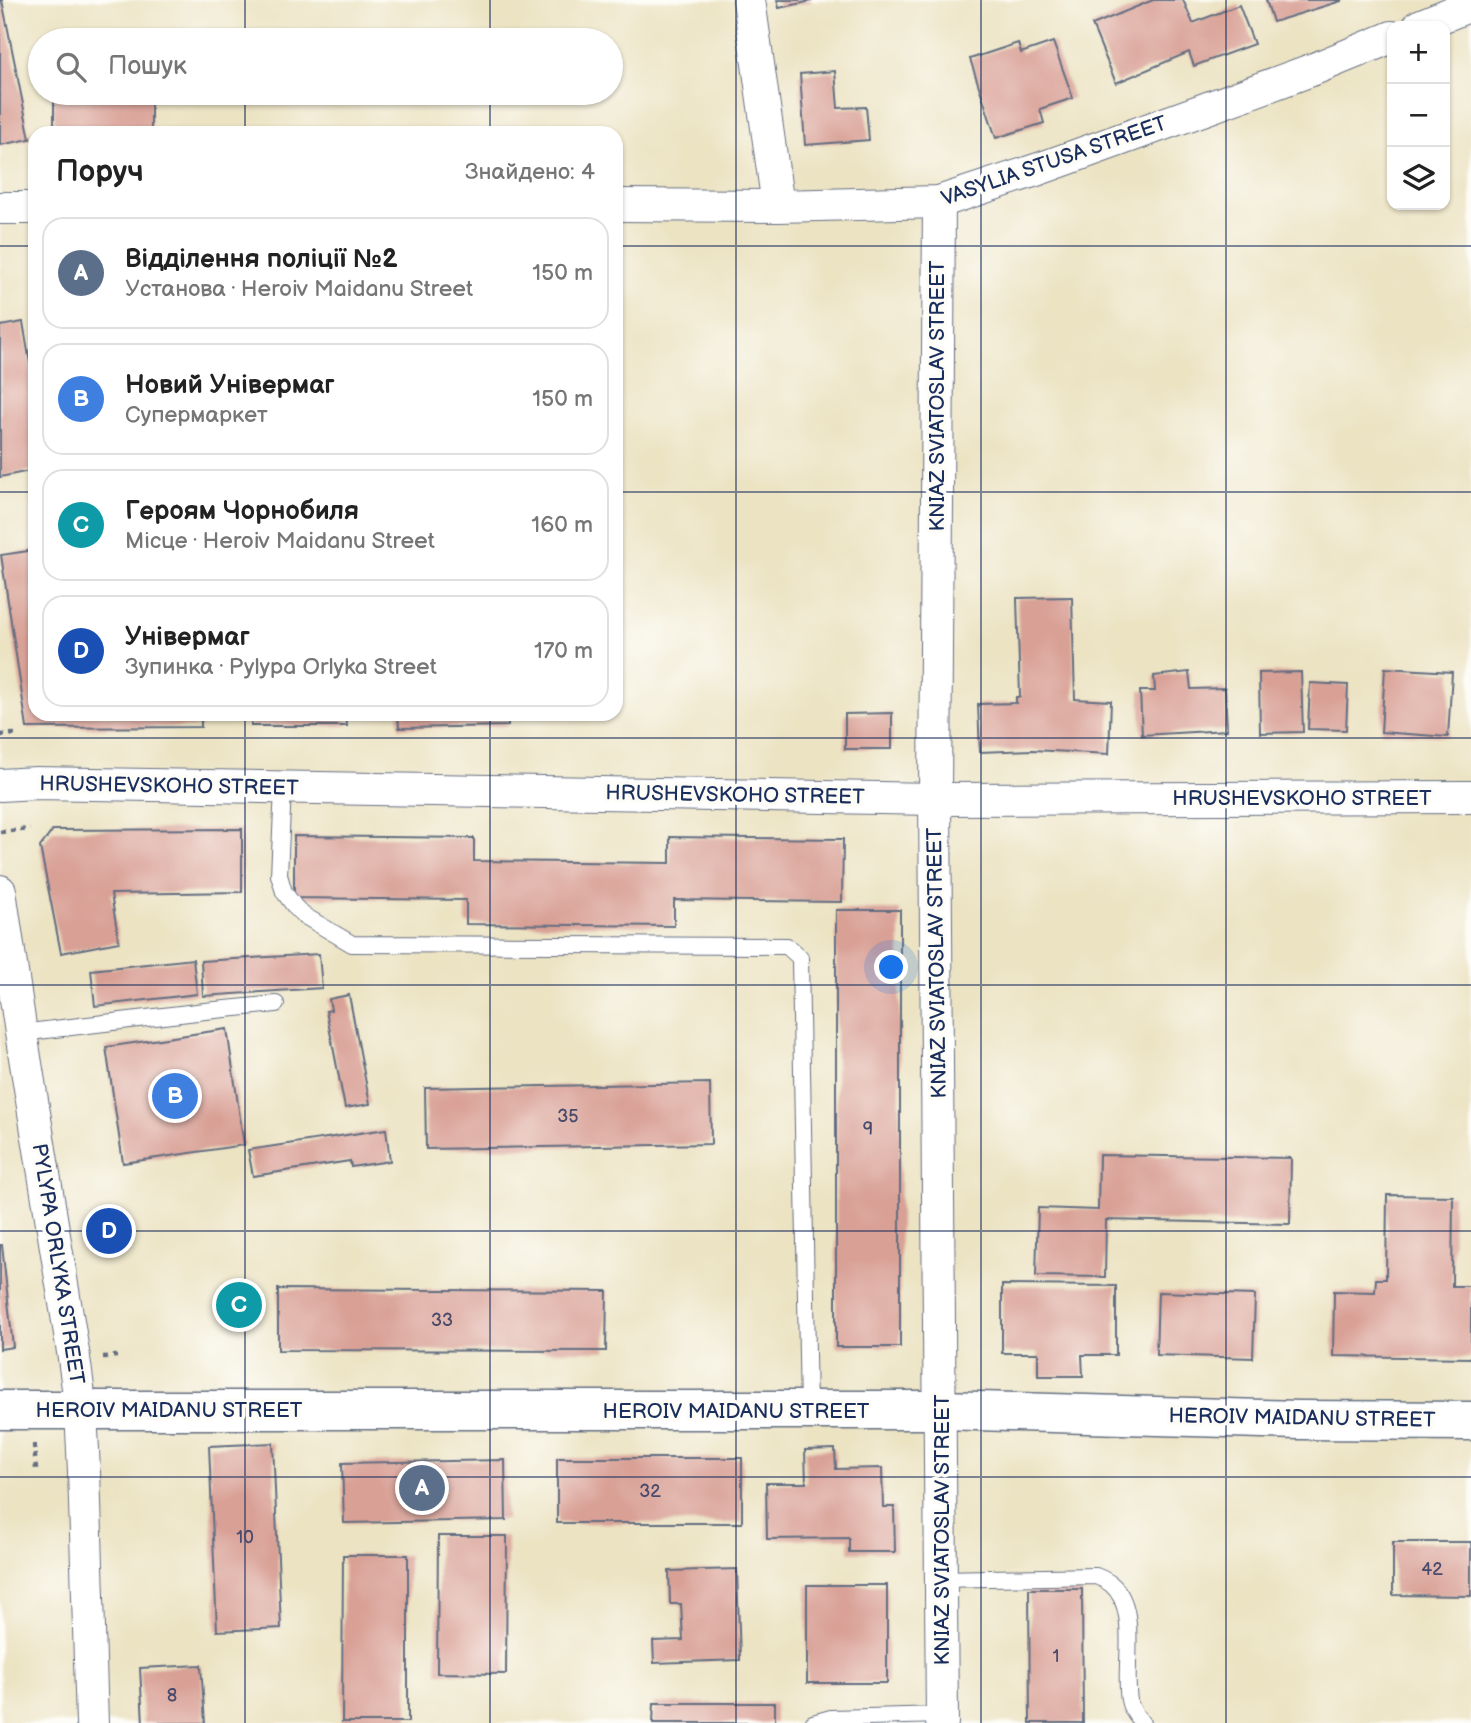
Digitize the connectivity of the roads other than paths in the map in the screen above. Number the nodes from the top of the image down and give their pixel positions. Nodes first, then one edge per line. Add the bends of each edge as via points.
1 (749, 0) edge
2 (1471, 5) edge
3 (1431, 21) edge
4 (1387, 39) edge
5 (939, 202) junction
6 (623, 205) edge
7 (778, 206) junction
8 (0, 208) edge
9 (28, 208) edge
10 (0, 785) edge
11 (283, 788) junction
12 (1471, 797) edge
13 (936, 799) junction
14 (0, 891) edge
15 (276, 1004) dead end
16 (21, 1033) junction
17 (0, 1410) edge
18 (81, 1410) junction
19 (941, 1410) junction
20 (808, 1411) junction
21 (1471, 1420) edge
22 (942, 1579) junction
23 (942, 1719) edge
24 (92, 1723) edge
25 (813, 1723) edge
26 (1142, 1723) edge

1 - 7 street
2 - 3 street
4 - 5 street, VASYLIA STUSA STREET via 1142,132
5 - 7 street, VASYLIA STUSA STREET
5 - 13 street, KNIAZ SVIATOSLAV STREET
6 - 7 street, VASYLIA STUSA STREET
8 - 9 street
10 - 11 street, HRUSHEVSKOHO STREET
11 - 13 street, HRUSHEVSKOHO STREET
11 - 20 lane via 279,875 284,892 303,915 352,944 786,946 800,958
12 - 13 street, HRUSHEVSKOHO STREET
13 - 19 street, KNIAZ SVIATOSLAV STREET
14 - 16 street, PYLYPA ORLYKA STREET
15 - 16 lane
16 - 18 street, PYLYPA ORLYKA STREET
17 - 18 street, HEROIV MAIDANU STREET
18 - 20 street, HEROIV MAIDANU STREET
18 - 24 street, PYLYPA ORLYKA STREET
19 - 20 street, HEROIV MAIDANU STREET
19 - 21 street, HEROIV MAIDANU STREET
19 - 22 street, KNIAZ SVIATOSLAV STREET
22 - 23 street, KNIAZ SVIATOSLAV STREET
22 - 26 lane via 1096,1576 1111,1584 1126,1610 1129,1701
23 - 25 lane via 831,1718

